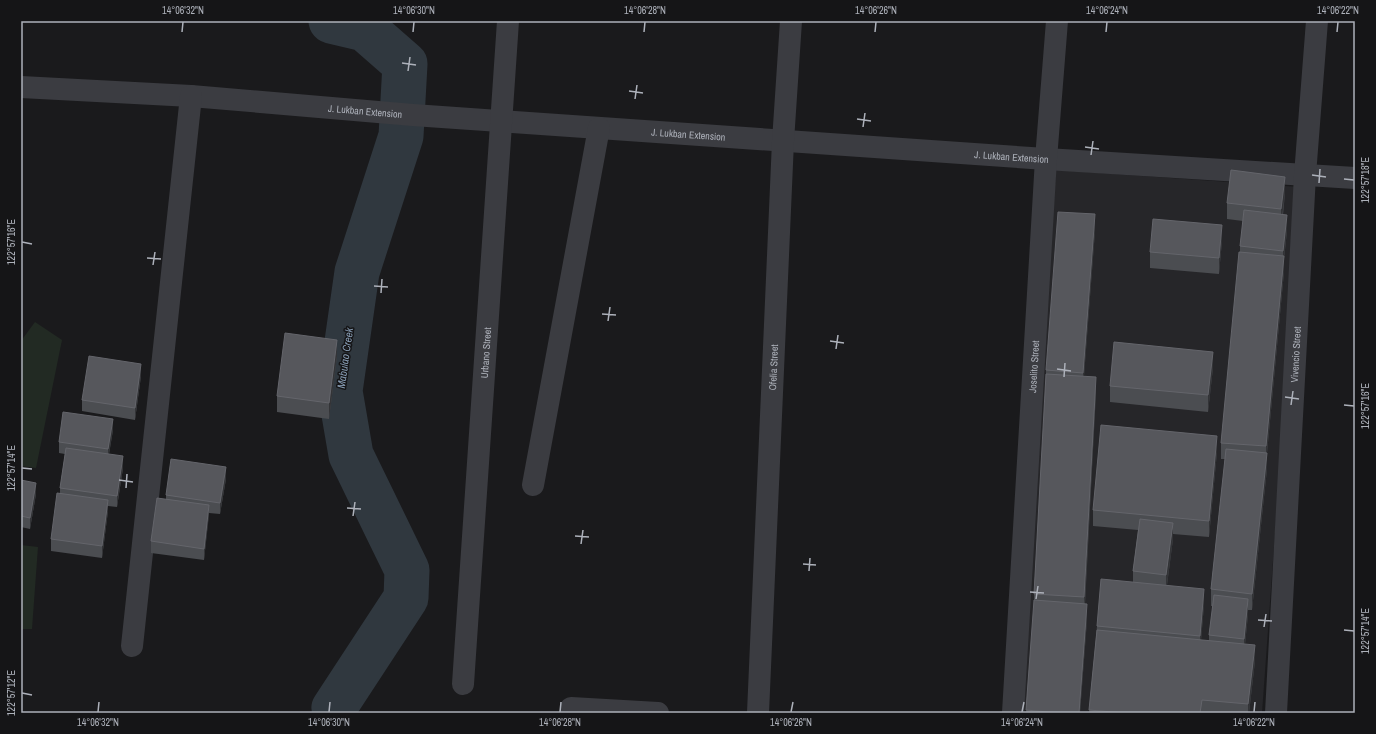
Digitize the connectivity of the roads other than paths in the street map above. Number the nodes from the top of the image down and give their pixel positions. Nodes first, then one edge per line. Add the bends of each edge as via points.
1 (508, 21) edge
2 (791, 21) edge
3 (1057, 21) edge
4 (1317, 21) edge
5 (21, 87) edge
6 (191, 96) junction
7 (501, 121) junction
8 (599, 128) junction
9 (783, 141) junction
10 (1046, 159) junction
11 (1305, 175) junction
12 (1355, 178) edge
13 (533, 485) dead end
14 (132, 646) dead end
15 (463, 684) dead end
16 (571, 708) dead end
17 (658, 713) edge
18 (758, 713) edge
19 (1013, 713) edge
20 (1276, 713) edge

1 - 7 street, Urbano Street
2 - 9 street, Ofelia Street
3 - 10 street, Joselito Street
4 - 11 street, Vivencio Street
5 - 6 street, J. Lukban Extension
6 - 7 street, J. Lukban Extension
6 - 14 street
7 - 8 street, J. Lukban Extension
7 - 15 street, Urbano Street
8 - 9 street, J. Lukban Extension
8 - 13 street
9 - 10 street, J. Lukban Extension
9 - 18 street, Ofelia Street
10 - 11 street, J. Lukban Extension
10 - 19 street, Joselito Street
11 - 12 street, J. Lukban Extension
11 - 20 street, Vivencio Street
16 - 17 street

